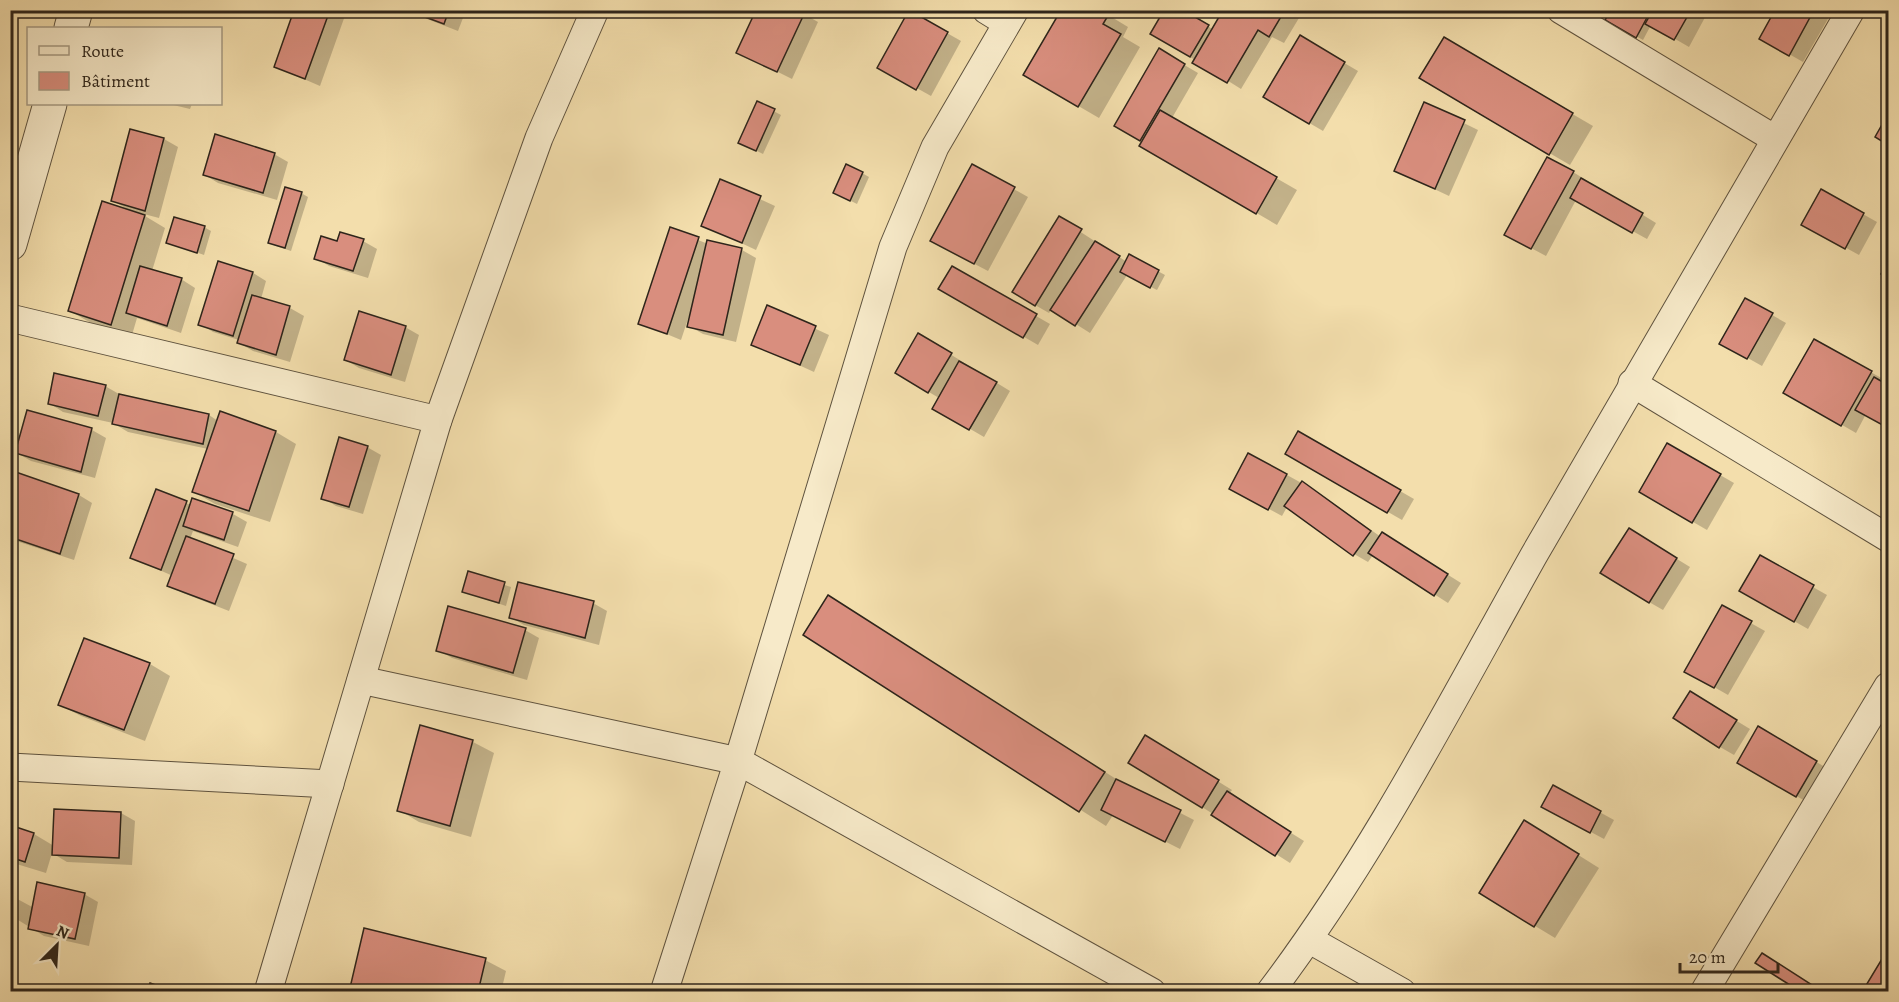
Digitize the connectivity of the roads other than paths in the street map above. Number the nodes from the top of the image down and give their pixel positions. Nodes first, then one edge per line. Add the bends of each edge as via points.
1 (76, 10) edge
2 (596, 10) edge
3 (1561, 10) edge
4 (1851, 10) edge
5 (1003, 15) edge
6 (71, 27) edge
7 (50, 105) edge
8 (1775, 139) junction
9 (13, 229) edge
10 (10, 318) edge
11 (1632, 383) junction
12 (438, 420) junction
13 (1888, 538) edge
14 (361, 680) junction
15 (1888, 686) edge
16 (738, 761) junction
17 (10, 768) edge
18 (330, 784) junction
19 (1310, 940) junction
20 (268, 992) edge
21 (664, 992) edge
22 (1152, 992) edge
23 (1270, 992) edge
24 (1402, 992) edge
25 (1704, 992) edge

1 - 6 street
2 - 12 street via 539,138
3 - 8 street
4 - 8 street
5 - 16 street via 935,147 892,247
7 - 9 street
8 - 11 street
10 - 12 street
11 - 13 street
11 - 19 street via 1361,861
12 - 14 street
14 - 16 street
14 - 18 street
15 - 25 street
16 - 21 street
16 - 22 street
17 - 18 street
18 - 20 street
19 - 23 street
19 - 24 street

